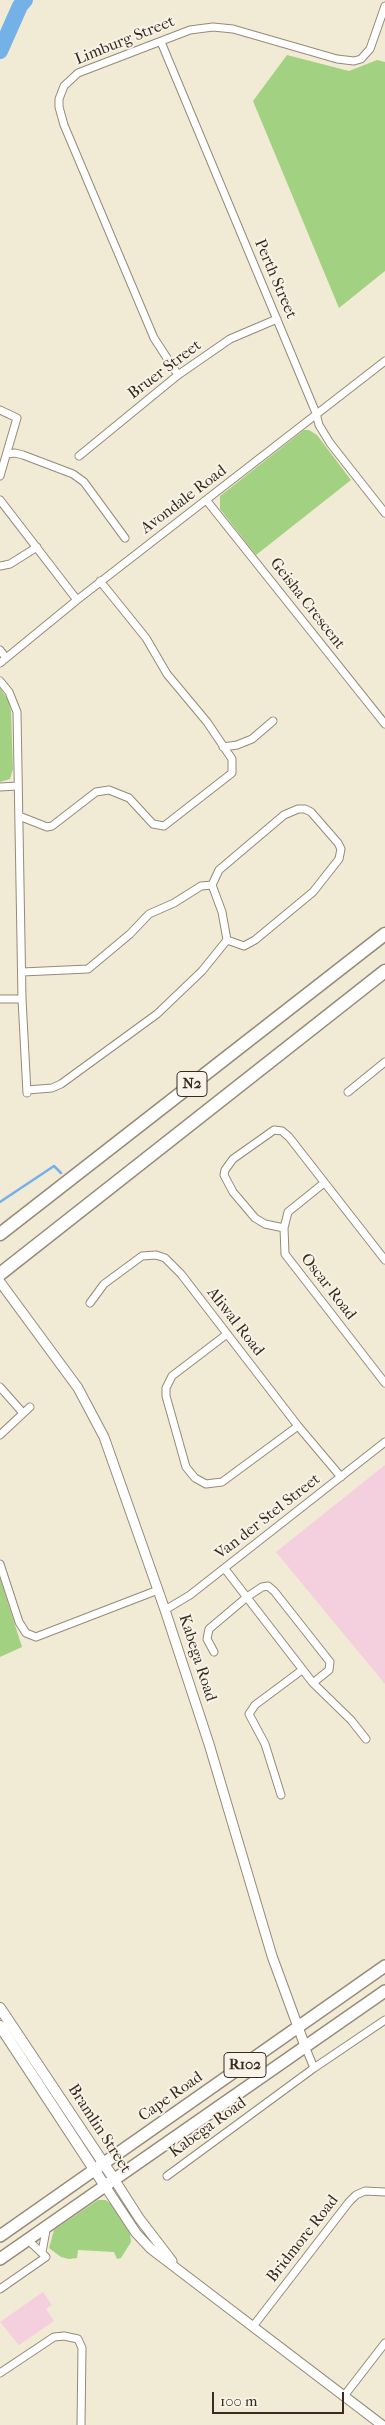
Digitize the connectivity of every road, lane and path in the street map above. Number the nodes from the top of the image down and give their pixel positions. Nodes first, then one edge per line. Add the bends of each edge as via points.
1 (385, 6) edge
2 (161, 42) junction
3 (277, 319) junction
4 (385, 361) edge
5 (178, 374) junction
6 (0, 410) edge
7 (316, 413) junction
8 (7, 454) junction
9 (79, 456) dead end
10 (0, 476) edge
11 (0, 500) edge
12 (207, 501) junction
13 (385, 513) edge
14 (125, 538) dead end
15 (37, 547) junction
16 (0, 566) edge
17 (100, 582) junction
18 (77, 600) junction
19 (0, 650) edge
20 (3, 660) edge
21 (0, 681) edge
22 (273, 721) dead end
23 (385, 724) edge
24 (223, 747) junction
25 (18, 786) junction
26 (0, 787) edge
27 (19, 816) junction
28 (212, 884) junction
29 (385, 934) edge
30 (227, 940) junction
31 (385, 971) edge
32 (22, 972) junction
33 (0, 999) edge
34 (22, 999) junction
35 (385, 1062) edge
36 (348, 1092) dead end
37 (324, 1182) junction
38 (284, 1228) junction
39 (0, 1234) edge
40 (385, 1260) edge
41 (5, 1270) edge
42 (0, 1282) edge
43 (90, 1303) dead end
44 (227, 1334) junction
45 (385, 1383) edge
46 (0, 1387) edge
47 (30, 1407) dead end
48 (23, 1413) junction
49 (298, 1426) junction
50 (0, 1435) edge
51 (384, 1444) edge
52 (341, 1477) junction
53 (0, 1564) edge
54 (225, 1569) junction
55 (158, 1590) junction
56 (247, 1597) junction
57 (165, 1610) junction
58 (214, 1652) dead end
59 (302, 1670) junction
60 (313, 1683) junction
61 (366, 1739) dead end
62 (281, 1795) dead end
63 (385, 1966) edge
64 (385, 1990) edge
65 (0, 2008) edge
66 (385, 2020) edge
67 (0, 2026) edge
68 (298, 2028) junction
69 (305, 2046) junction
70 (314, 2068) junction
71 (100, 2167) junction
72 (167, 2176) dead end
73 (110, 2182) junction
74 (385, 2192) edge
75 (47, 2225) junction
76 (0, 2236) edge
77 (27, 2239) junction
78 (42, 2252) junction
79 (0, 2259) edge
80 (0, 2289) edge
81 (254, 2325) junction
82 (385, 2343) edge
83 (0, 2373) edge
84 (344, 2396) junction
85 (81, 2425) edge
86 (382, 2425) edge

1 - 2 street, Limburg Street via 370,50 354,61 223,28 190,30
2 - 3 street, Perth Street
2 - 5 street, Limburg Street via 78,73 64,86 59,107 154,338
3 - 5 street, Bruer Street via 230,338
3 - 7 street, Perth Street
4 - 7 street, Avondale Road
5 - 9 street, Bruer Street
6 - 8 street via 18,418
7 - 12 street, Avondale Road
7 - 13 street, Perth Street via 318,425 330,443
8 - 10 street
8 - 14 street via 23,455 84,482
11 - 15 street
12 - 17 street, Avondale Road
12 - 23 street, Geisha Crescent
15 - 16 street via 10,564
15 - 18 street
17 - 18 street, Avondale Road
17 - 24 street via 150,643 167,674
18 - 20 street, Avondale Road
19 - 20 street
21 - 25 street via 9,692 17,712
22 - 24 street via 252,739
24 - 27 street via 232,759 232,773 164,826 153,824 129,798 109,790 96,792 52,826
25 - 26 street
25 - 27 street
27 - 32 street
28 - 30 street
28 - 30 street via 227,862 298,808 312,812 341,849 339,859 313,892 256,940 244,946
28 - 32 street via 201,886 149,914 88,969
29 - 39 highway, N2
30 - 34 street via 202,971 149,1020 52,1088 27,1092
31 - 41 highway, N2
32 - 34 street
33 - 34 street
35 - 36 street
37 - 38 street via 288,1212
37 - 38 street via 289,1137 278,1130 267,1134 230,1163 225,1170 226,1181 255,1218
37 - 40 street
38 - 45 street, Oscar Road via 284,1243 290,1261
42 - 55 street, Kabega Road via 78,1388 104,1437
43 - 44 street, Aliwal Road via 104,1284 131,1263 142,1256 156,1255 165,1258 180,1274
44 - 49 street, Aliwal Road
44 - 49 street via 172,1376 166,1388 186,1467 195,1478 206,1484 222,1482
46 - 48 street
47 - 48 street
48 - 50 street
49 - 52 street, Aliwal Road
51 - 52 street, Van der Stel Street
52 - 54 street, Van der Stel Street
53 - 55 street via 19,1622 26,1633 36,1637
54 - 56 street
54 - 57 street, Van der Stel Street via 190,1596
55 - 57 street, Kabega Road
56 - 58 street via 208,1629 207,1639
56 - 59 street
56 - 60 street via 262,1587 271,1588 328,1658 329,1670
57 - 68 street, Kabega Road via 272,1956
59 - 60 street
59 - 62 street via 255,1705 249,1714 265,1744
60 - 61 street
63 - 68 main road, Cape Road / R102
64 - 69 main road, Cape Road / R102
65 - 71 main road, Bramlin Street
66 - 70 street, Kabega Road
67 - 71 main road, Bramlin Street
68 - 69 street, Kabega Road
68 - 71 main road, Cape Road / R102
69 - 70 street, Kabega Road
69 - 73 main road, Cape Road / R102
70 - 72 street, Kabega Road
71 - 73 main road, Bramlin Street
71 - 76 main road, Cape Road / R102
73 - 75 main road, Cape Road / R102
73 - 81 street, Bramlin Street via 175,2266
74 - 81 street, Bridmore Road via 365,2191 356,2195
75 - 77 main road, Cape Road / R102
75 - 78 street
77 - 78 street
77 - 79 main road, Cape Road / R102
78 - 80 street via 46,2257
81 - 84 street, Bramlin Street
82 - 84 street
83 - 85 street via 54,2337 78,2339 82,2348
84 - 86 street, Bramlin Street

